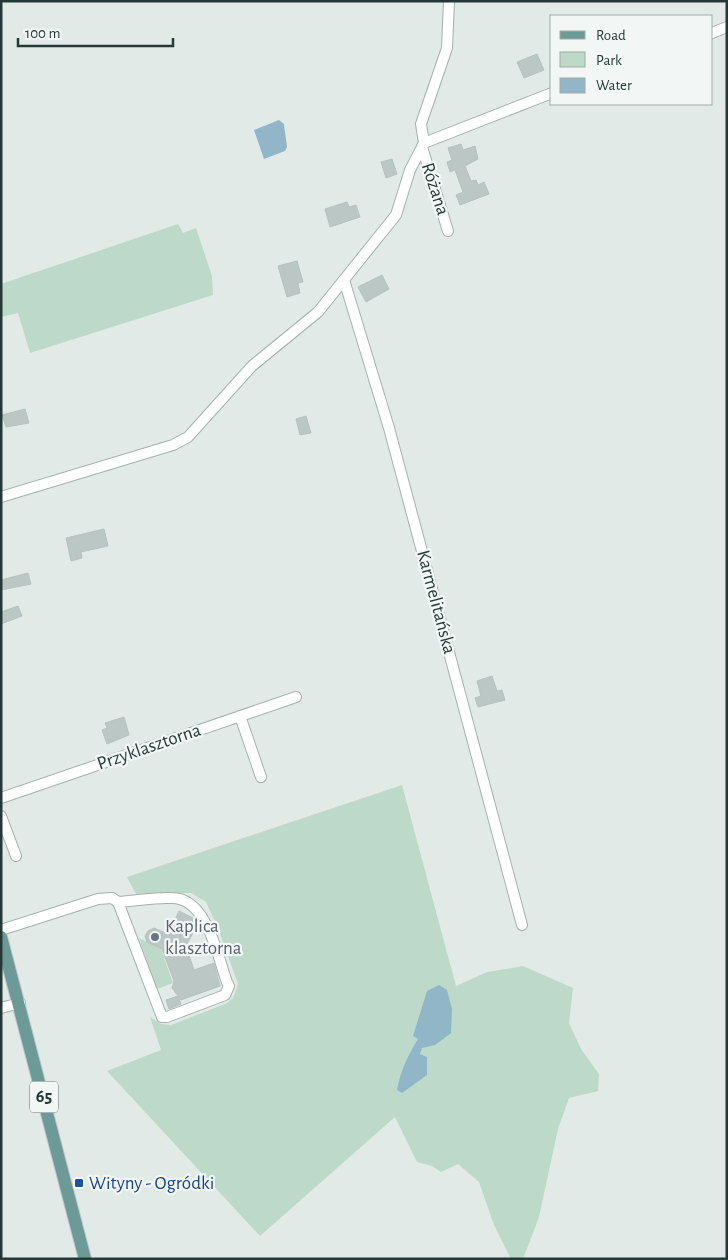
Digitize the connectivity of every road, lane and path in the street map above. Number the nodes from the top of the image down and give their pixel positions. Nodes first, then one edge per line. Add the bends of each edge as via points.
1 (448, 1) edge
2 (727, 27) edge
3 (713, 33) edge
4 (550, 94) edge
5 (423, 145) junction
6 (448, 231) dead end
7 (344, 280) junction
8 (1, 497) edge
9 (296, 697) dead end
10 (240, 716) junction
11 (261, 777) dead end
12 (1, 798) edge
13 (1, 816) edge
14 (16, 856) dead end
15 (118, 902) junction
16 (522, 925) dead end
17 (1, 930) edge
18 (1, 937) edge
19 (20, 1003) junction
20 (1, 1008) edge
21 (84, 1258) edge

1 - 5 street, Różana via 447,48 421,124
2 - 3 street
4 - 5 street
5 - 6 street, Różana
5 - 7 street via 410,170 396,215
7 - 8 street via 318,312 252,366 182,442
7 - 16 street, Karmelitańska via 389,428
9 - 10 street, Przyklasztorna
10 - 11 street
10 - 12 street, Przyklasztorna
13 - 14 street
15 - 15 street via 162,1017 225,995 228,982 204,920 193,906 173,898
15 - 17 street via 112,898 98,898
18 - 19 main road, 65
19 - 20 street
19 - 21 main road, 65

